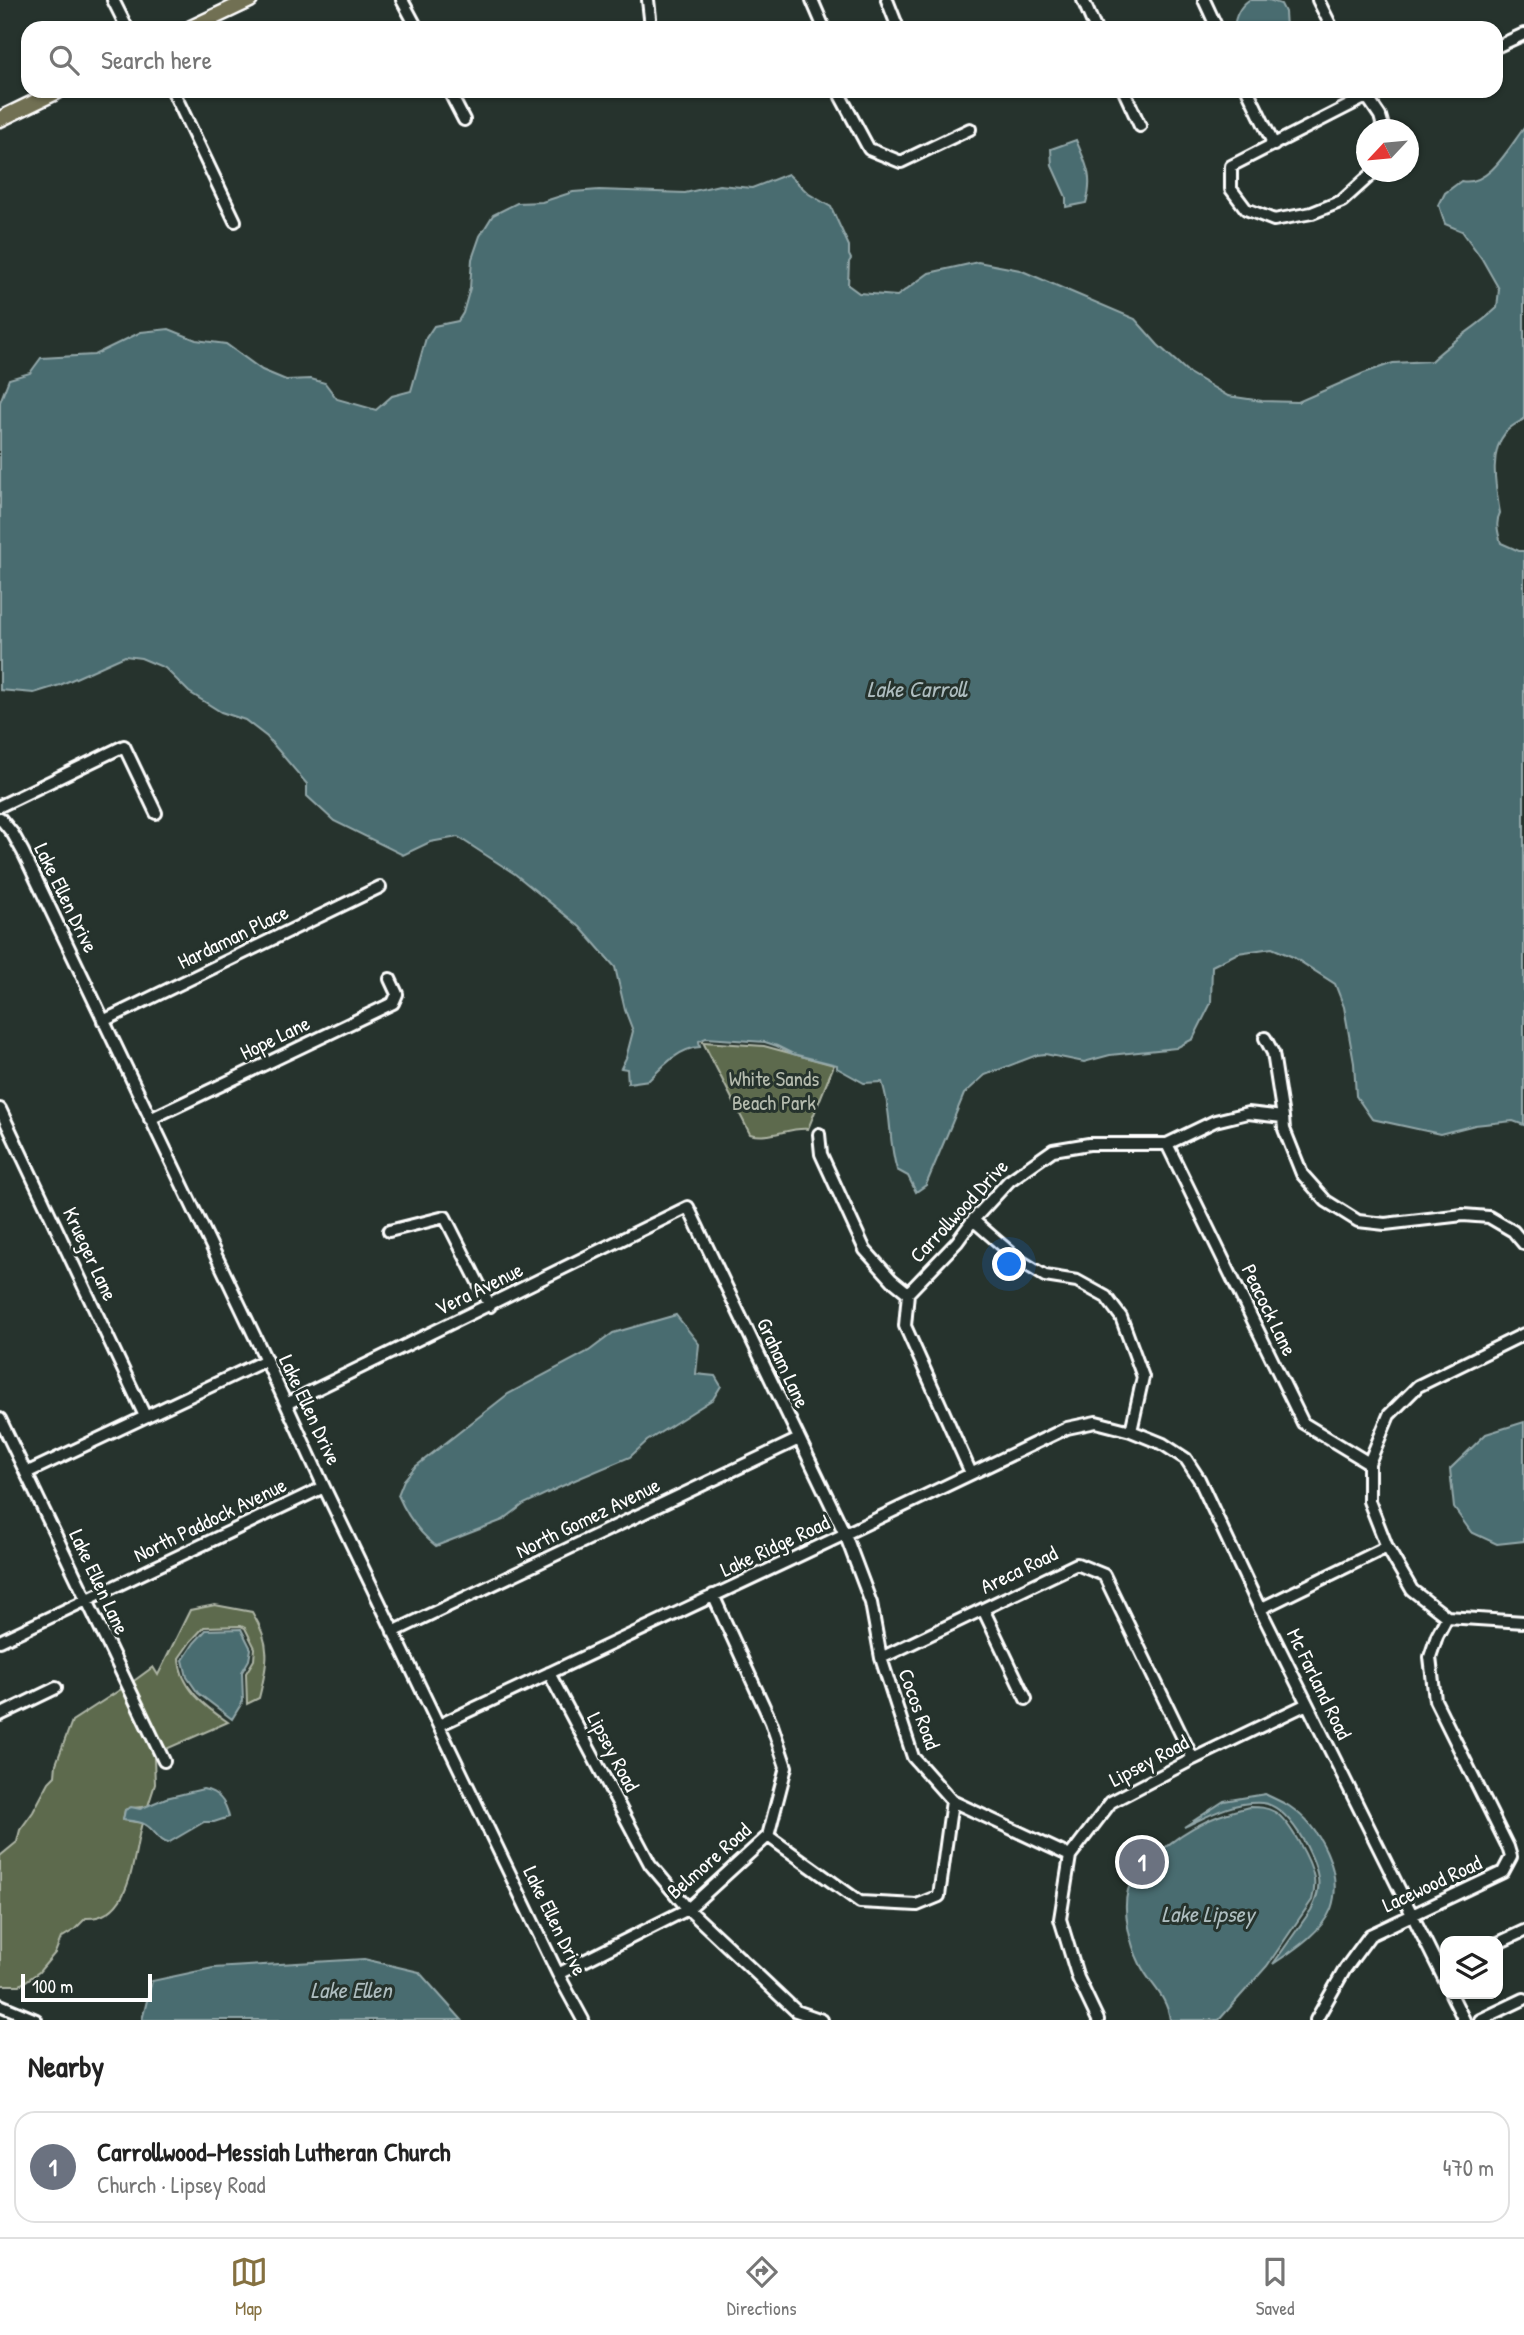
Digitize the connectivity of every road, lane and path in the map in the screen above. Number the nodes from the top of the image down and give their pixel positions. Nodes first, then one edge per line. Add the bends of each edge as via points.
1 (113, 0) edge
2 (250, 0) edge
3 (402, 0) edge
4 (648, 0) edge
5 (812, 0) edge
6 (887, 0) edge
7 (1083, 0) edge
8 (1204, 0) edge
9 (1318, 0) edge
10 (650, 18) dead end
11 (124, 21) edge
12 (206, 21) edge
13 (413, 21) edge
14 (821, 21) edge
15 (895, 21) edge
16 (1092, 21) edge
17 (1214, 21) edge
18 (1328, 21) edge
19 (1524, 34) edge
20 (1503, 44) edge
21 (44, 98) edge
22 (176, 98) edge
23 (453, 98) edge
24 (842, 98) edge
25 (1127, 98) edge
26 (1251, 98) edge
27 (1358, 98) edge
28 (1368, 98) edge
29 (0, 119) edge
30 (1381, 119) edge
31 (464, 120) dead end
32 (1140, 126) dead end
33 (970, 129) dead end
34 (1273, 145) junction
35 (1363, 182) edge
36 (235, 220) dead end
37 (0, 806) edge
38 (156, 813) dead end
39 (0, 818) edge
40 (380, 887) dead end
41 (390, 979) dead end
42 (103, 1021) junction
43 (1265, 1038) dead end
44 (0, 1109) edge
45 (1283, 1117) junction
46 (150, 1119) junction
47 (819, 1134) dead end
48 (1167, 1144) junction
49 (688, 1207) joint
50 (973, 1220) junction
51 (389, 1231) dead end
52 (1524, 1244) edge
53 (908, 1293) junction
54 (490, 1306) junction
55 (1524, 1334) edge
56 (266, 1360) junction
57 (286, 1404) junction
58 (145, 1416) junction
59 (0, 1419) edge
60 (1131, 1432) junction
61 (799, 1439) junction
62 (1369, 1462) junction
63 (26, 1473) junction
64 (971, 1473) junction
65 (324, 1487) junction
66 (845, 1534) junction
67 (1387, 1547) junction
68 (712, 1595) junction
69 (87, 1601) junction
70 (983, 1609) junction
71 (1260, 1609) junction
72 (1447, 1618) junction
73 (1523, 1625) edge
74 (393, 1632) junction
75 (0, 1642) edge
76 (881, 1658) junction
77 (549, 1673) junction
78 (56, 1688) dead end
79 (1026, 1699) dead end
80 (1307, 1704) junction
81 (0, 1715) edge
82 (439, 1725) junction
83 (1193, 1759) junction
84 (164, 1762) dead end
85 (952, 1801) junction
86 (768, 1836) junction
87 (1070, 1856) junction
88 (688, 1909) junction
89 (1411, 1914) junction
90 (1524, 1931) edge
91 (1503, 1941) edge
92 (1440, 1964) edge
93 (558, 1974) junction
94 (1454, 1999) edge
95 (1524, 1999) edge
96 (0, 2005) edge
97 (36, 2020) edge
98 (583, 2020) edge
99 (822, 2020) edge
100 (1098, 2020) edge
101 (1316, 2020) edge
102 (1464, 2020) edge
103 (1480, 2020) edge

1 - 11 street
2 - 12 main road
3 - 13 street
4 - 10 street
5 - 14 street
6 - 15 street
7 - 16 street
8 - 17 street
9 - 18 street
19 - 20 street
21 - 29 main road
22 - 36 street
23 - 31 street
24 - 33 street via 869,149 901,162
25 - 32 street
26 - 34 street
27 - 34 street
28 - 30 street
34 - 35 street via 1231,166 1231,189 1246,209 1274,220 1312,213 1342,201
37 - 38 street via 124,746
39 - 42 street, Lake Ellen Drive via 23,852
40 - 42 street, Hardaman Place
41 - 46 street, Hope Lane via 397,994 393,1003
42 - 46 street, Lake Ellen Drive
43 - 45 street via 1273,1053
44 - 58 street, Krueger Lane
45 - 48 street, Carrollwood Drive via 1248,1113 1215,1121
45 - 52 street via 1302,1174 1326,1201 1358,1221 1385,1224 1463,1215 1489,1217 1513,1231
46 - 56 street, Lake Ellen Drive
47 - 53 street, Carrollwood Drive via 821,1154 865,1250
48 - 50 street, Carrollwood Drive via 1089,1144 1053,1150 1009,1181
48 - 62 street, Peacock Lane via 1303,1423
49 - 54 street, Vera Avenue
49 - 61 street, Graham Lane
50 - 53 street, Carrollwood Drive
50 - 60 street via 1045,1276 1077,1281 1106,1297 1121,1317 1143,1377
51 - 54 street via 445,1217
53 - 64 street, Carrollwood Drive via 905,1326
54 - 57 street, Vera Avenue
55 - 62 street via 1418,1386 1389,1415
56 - 57 street, Lake Ellen Drive
56 - 58 street
57 - 65 street, Lake Ellen Drive
58 - 63 street
59 - 63 street, Lake Ellen Lane
60 - 64 street, Lake Ridge Road via 1096,1422 1067,1428
60 - 71 street, Mc Farland Road via 1186,1459
61 - 66 street, Graham Lane
61 - 74 street, North Gomez Avenue
62 - 67 street via 1369,1501
63 - 69 street, Lake Ellen Lane
64 - 66 street, Lake Ridge Road
65 - 69 street, North Paddock Avenue
65 - 74 street, Lake Ellen Drive
66 - 68 street, Lake Ridge Road
66 - 76 street, Cocos Road via 871,1603
67 - 71 street
67 - 72 street via 1412,1590
68 - 77 street, Lake Ridge Road
68 - 86 street, Belmore Road via 771,1722 786,1768
69 - 75 street, North Paddock Avenue
69 - 84 street, Lake Ellen Lane
70 - 76 street, Areca Road
70 - 79 street
70 - 83 street, Areca Road via 1077,1564 1104,1575
71 - 80 street, Mc Farland Road
72 - 73 street
72 - 89 street, Lacewood Road via 1430,1657 1435,1700 1511,1857 1503,1872
74 - 82 street, Lake Ellen Drive
76 - 85 street, Cocos Road via 913,1757
77 - 82 street, Lake Ridge Road
77 - 88 street, Lipsey Road via 650,1864
78 - 81 street
80 - 83 street, Lipsey Road
80 - 89 street, Mc Farland Road
82 - 93 street, Lake Ellen Drive
83 - 87 street, Lipsey Road via 1111,1802
85 - 86 street via 939,1896 917,1905 860,1902
85 - 87 street, Cocos Road
86 - 88 street, Belmore Road
87 - 100 street, Lipsey Road via 1060,1919 1078,1978
88 - 93 street, Belmore Road
88 - 99 street, Lipsey Road via 796,2011
89 - 92 street, Mc Farland Road
89 - 101 street, Lacewood Road via 1370,1935
90 - 91 street
93 - 98 street, Lake Ellen Drive
94 - 102 street
95 - 103 street
96 - 97 street

